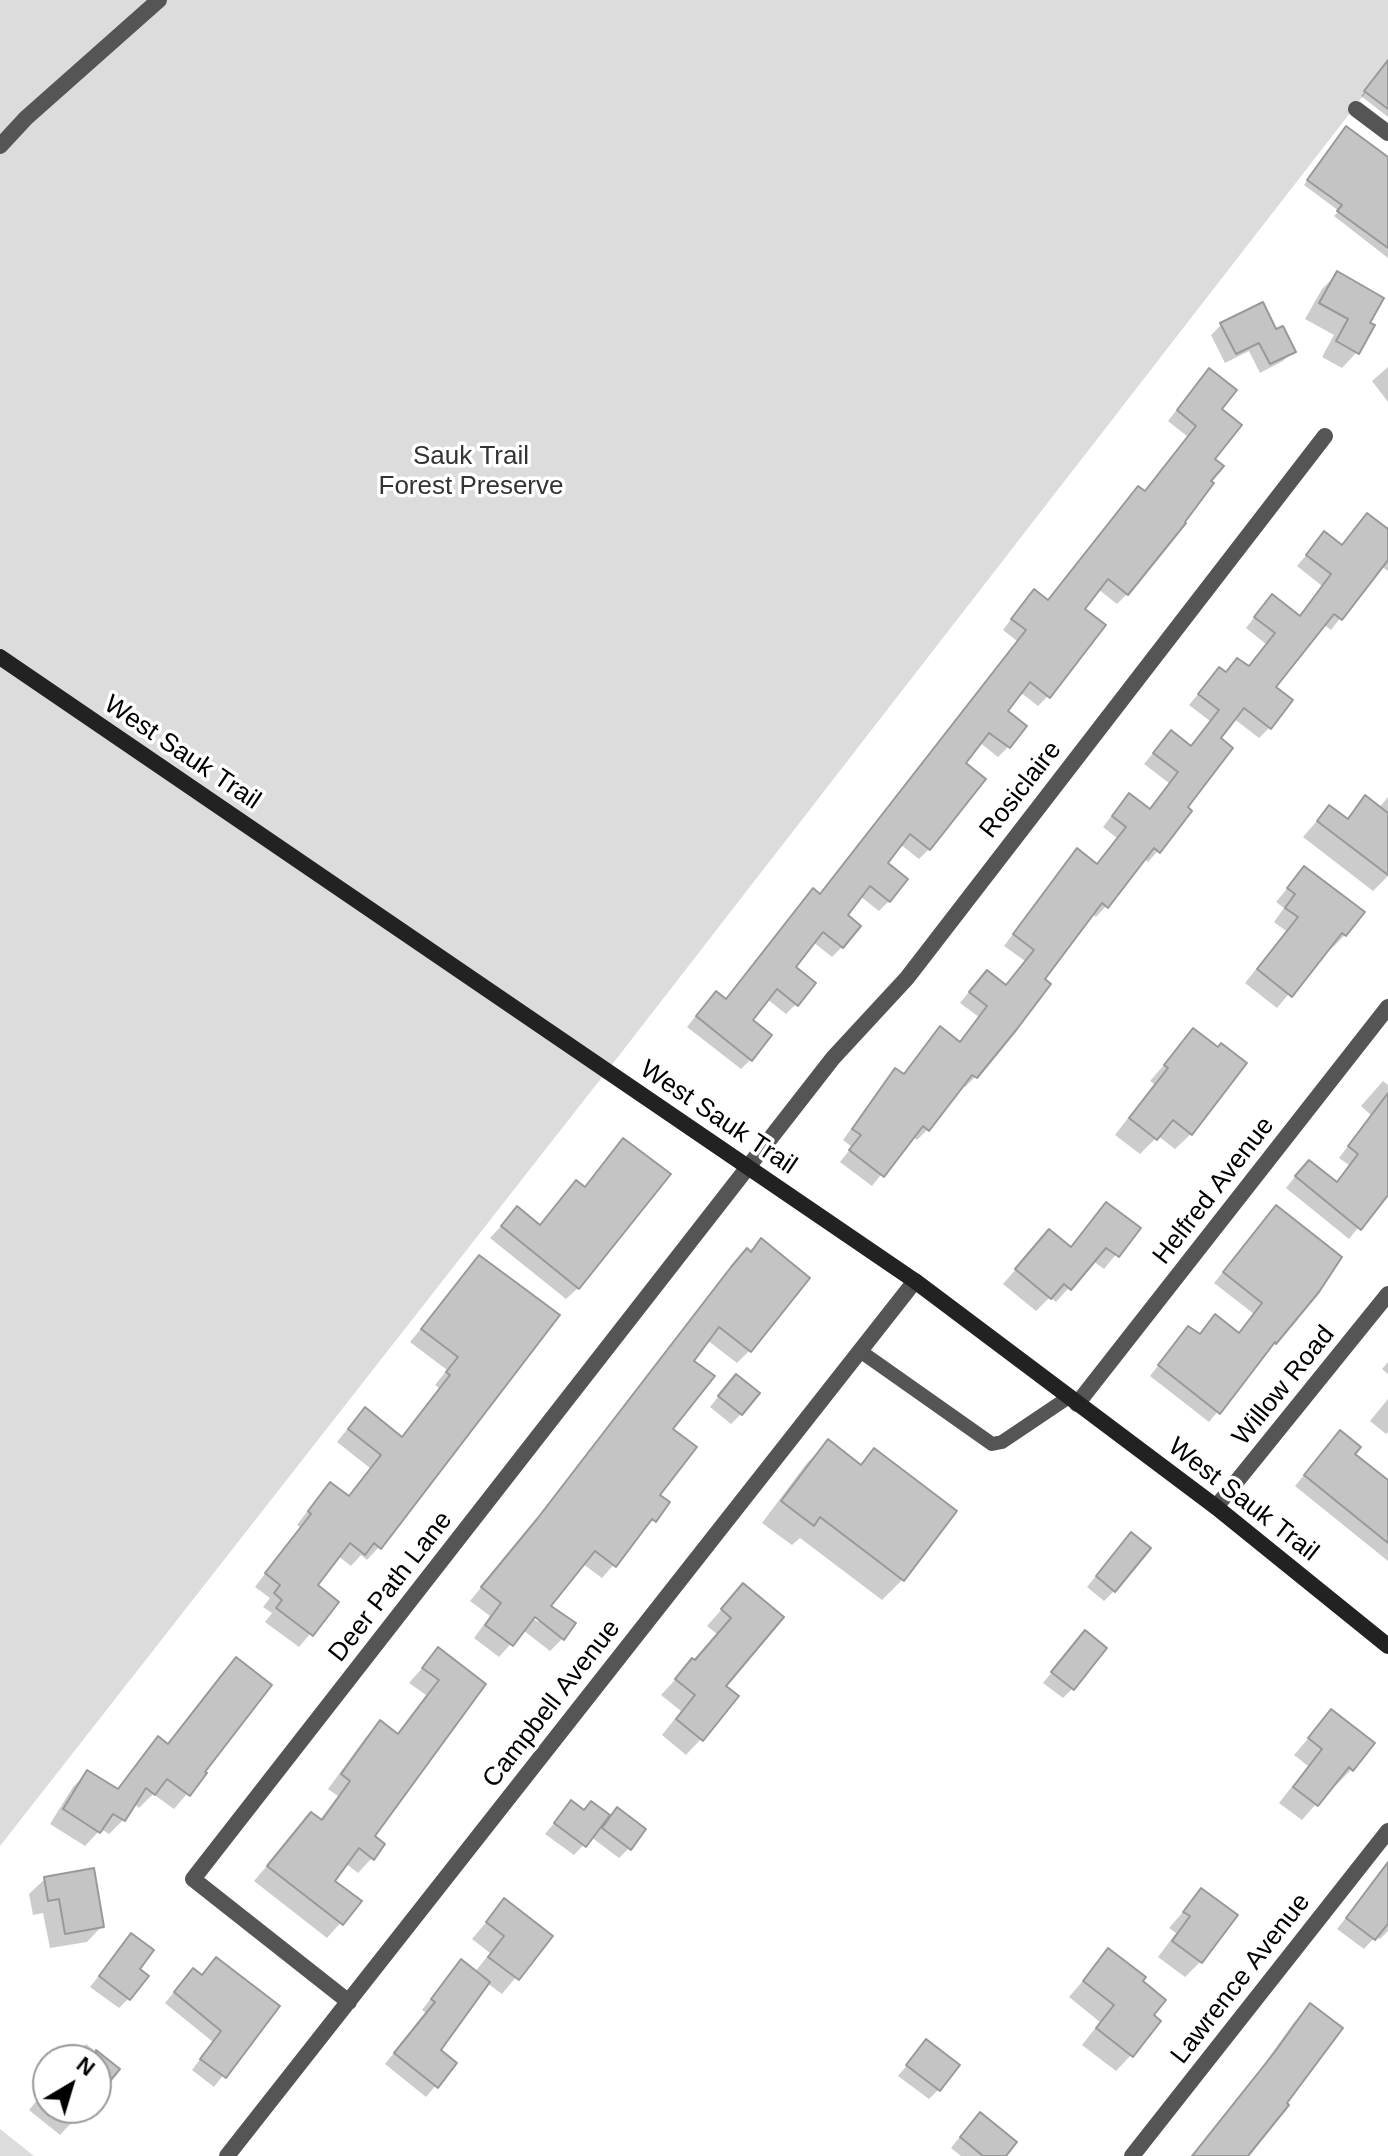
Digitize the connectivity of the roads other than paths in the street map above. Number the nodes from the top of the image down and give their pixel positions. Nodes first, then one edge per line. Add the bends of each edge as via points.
1 (159, 0) edge
2 (1356, 109) dead end
3 (1388, 133) edge
4 (0, 146) edge
5 (1325, 436) dead end
6 (0, 657) edge
7 (1388, 1007) edge
8 (747, 1168) junction
9 (915, 1281) junction
10 (1388, 1294) edge
11 (860, 1351) junction
12 (1073, 1401) junction
13 (1216, 1507) junction
14 (1388, 1646) edge
15 (1388, 1831) edge
16 (349, 2002) junction
17 (227, 2156) edge
18 (1132, 2156) edge

1 - 4 street
2 - 3 street
5 - 8 street, Rosiclaire via 907,978 833,1058
6 - 8 main road, West Sauk Trail
7 - 12 street, Helfred Avenue
8 - 9 main road, West Sauk Trail
8 - 16 street, Deer Path Lane via 193,1879
9 - 11 street, Campbell Avenue
9 - 12 main road, West Sauk Trail
10 - 13 street, Willow Road
11 - 12 lane via 992,1444
11 - 16 street, Campbell Avenue
12 - 13 main road, West Sauk Trail
13 - 14 main road, West Sauk Trail
15 - 18 street, Lawrence Avenue
16 - 17 street, Campbell Avenue

